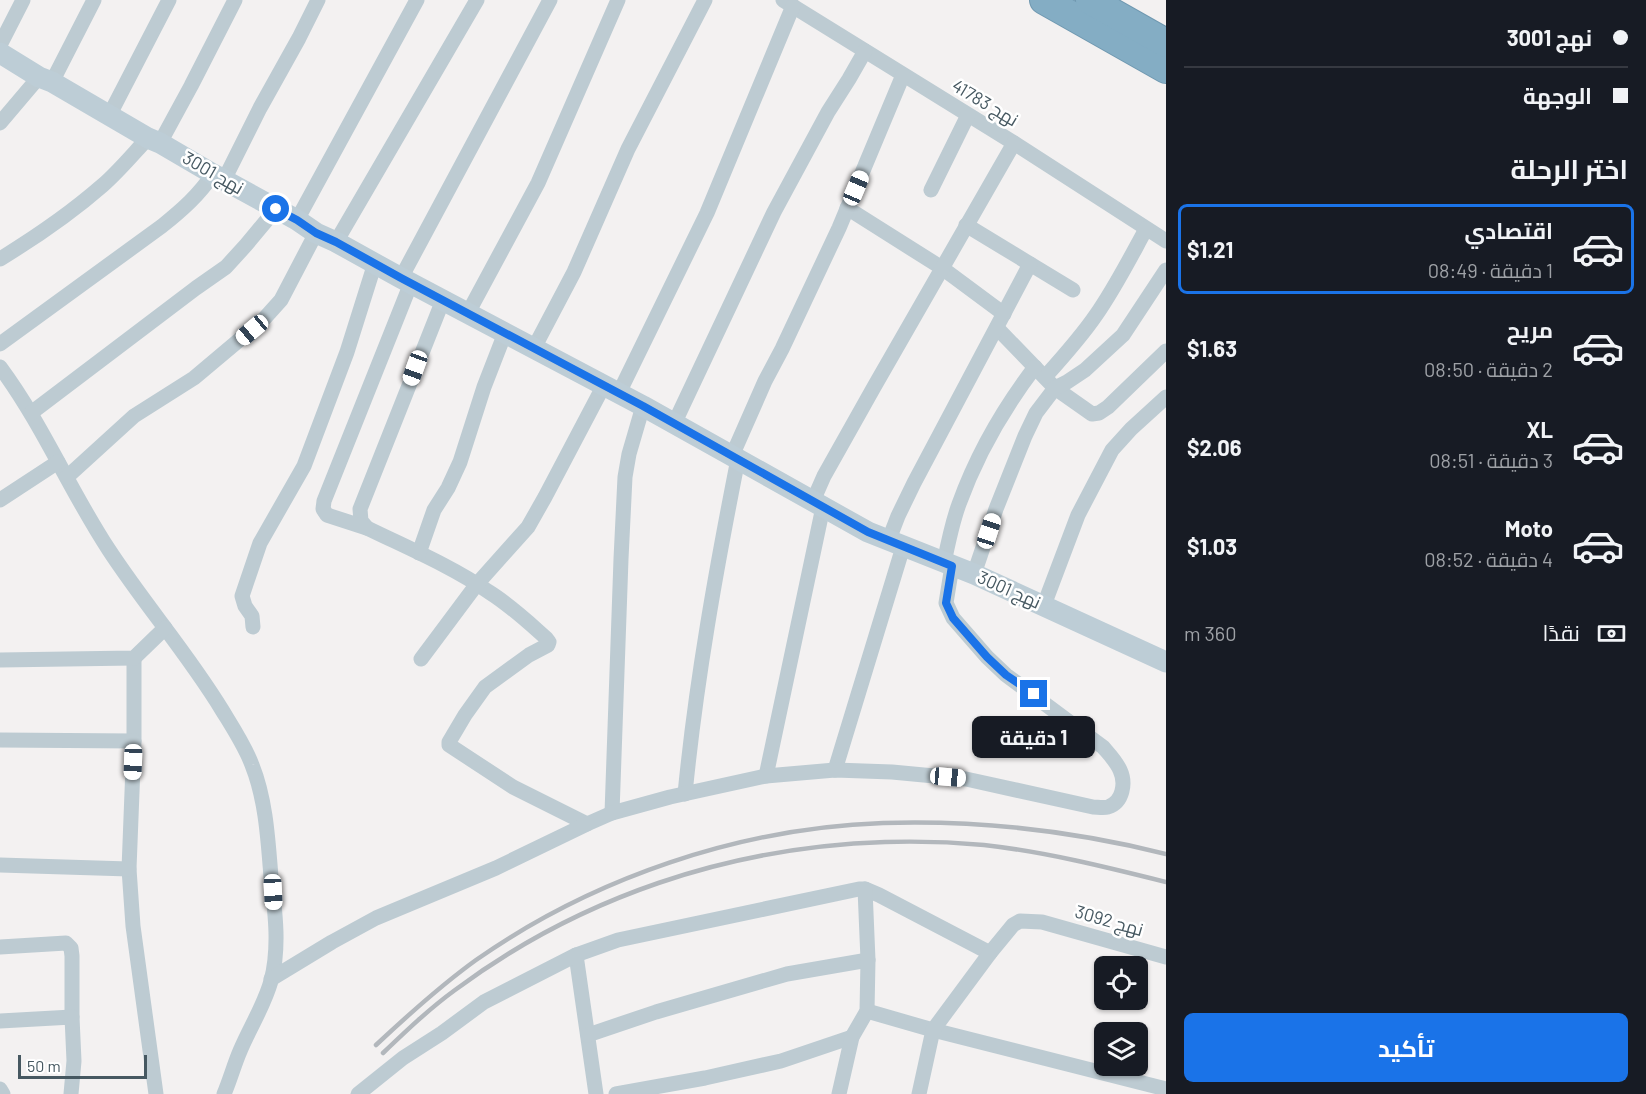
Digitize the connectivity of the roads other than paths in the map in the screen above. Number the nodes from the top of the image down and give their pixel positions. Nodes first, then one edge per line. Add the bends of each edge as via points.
1 (23, 0) edge
2 (94, 0) edge
3 (170, 0) edge
4 (235, 0) edge
5 (318, 0) edge
6 (417, 0) edge
7 (477, 0) edge
8 (550, 0) edge
9 (618, 0) edge
10 (705, 0) edge
11 (1044, 0) edge
12 (1090, 0) edge
13 (788, 3) edge
14 (1166, 43) edge
15 (0, 45) edge
16 (865, 51) junction
17 (0, 53) edge
18 (1166, 69) edge
19 (903, 75) junction
20 (45, 80) junction
21 (968, 115) junction
22 (109, 116) junction
23 (0, 123) edge
24 (154, 140) junction
25 (1014, 143) junction
26 (219, 177) junction
27 (931, 190) dead end
28 (847, 208) junction
29 (276, 209) junction
30 (297, 220) junction
31 (966, 225) junction
32 (1146, 229) junction
33 (316, 233) junction
34 (336, 242) junction
35 (1166, 242) edge
36 (0, 259) edge
37 (375, 262) junction
38 (1030, 264) junction
39 (942, 267) junction
40 (1166, 270) edge
41 (406, 281) junction
42 (1073, 290) dead end
43 (443, 300) junction
44 (468, 313) junction
45 (1004, 314) junction
46 (997, 328) junction
47 (505, 333) junction
48 (0, 344) edge
49 (534, 348) junction
50 (1166, 351) edge
51 (0, 367) edge
52 (1045, 377) junction
53 (612, 389) junction
54 (1166, 397) edge
55 (643, 406) junction
56 (31, 413) junction
57 (674, 424) junction
58 (735, 458) junction
59 (58, 462) junction
60 (67, 477) junction
61 (0, 500) edge
62 (818, 504) junction
63 (367, 528) junction
64 (896, 544) junction
65 (419, 553) junction
66 (948, 564) junction
67 (974, 574) junction
68 (477, 584) junction
69 (1044, 605) junction
70 (253, 627) dead end
71 (165, 628) junction
72 (134, 658) junction
73 (421, 659) dead end
74 (0, 660) edge
75 (1166, 662) edge
76 (0, 740) edge
77 (134, 741) junction
78 (835, 770) junction
79 (766, 776) junction
80 (685, 794) junction
81 (612, 813) junction
82 (587, 824) junction
83 (0, 866) edge
84 (129, 869) junction
85 (865, 889) junction
86 (0, 947) edge
87 (990, 953) junction
88 (576, 955) junction
89 (1166, 957) edge
90 (868, 960) junction
91 (271, 979) junction
92 (867, 1011) junction
93 (72, 1017) junction
94 (0, 1021) edge
95 (933, 1030) junction
96 (588, 1035) junction
97 (852, 1037) junction
98 (0, 1089) edge
99 (1166, 1089) edge
100 (3, 1094) edge
101 (71, 1094) edge
102 (156, 1094) edge
103 (225, 1094) edge
104 (358, 1094) edge
105 (596, 1094) edge
106 (616, 1094) edge
107 (839, 1094) edge
108 (919, 1094) edge

1 - 15 street
2 - 20 street
3 - 22 street
4 - 24 street via 191,86
5 - 26 street
6 - 30 street
7 - 34 street
8 - 41 street via 482,124
9 - 44 street via 538,183
10 - 49 street via 628,149 574,272
11 - 18 highway
12 - 14 highway
13 - 16 street, نهج 41783
13 - 53 street via 707,213
16 - 19 street, نهج 41783
16 - 57 street via 774,212
17 - 20 street, نهج 3001
19 - 21 street, نهج 41783
19 - 28 street
20 - 22 street, نهج 3001
20 - 23 street
21 - 25 street, نهج 41783
21 - 27 street
22 - 24 street, نهج 3001
24 - 26 street, نهج 3001
24 - 36 street via 45,231
25 - 31 street
25 - 32 street, نهج 41783
26 - 29 street, نهج 3001
26 - 48 street via 162,226
28 - 39 street
28 - 58 street via 765,381
29 - 30 street, نهج 3001
29 - 56 street via 225,267
30 - 33 street, نهج 3001
31 - 38 street
31 - 39 street
32 - 35 street, نهج 41783
32 - 52 street via 1096,316
33 - 34 street, نهج 3001
33 - 60 street via 281,300 263,320 194,378 134,416
34 - 37 street, نهج 3001
37 - 41 street, نهج 3001
37 - 70 street via 304,466 260,543 242,596
38 - 42 street
38 - 45 street
39 - 45 street
39 - 62 street via 847,435
40 - 52 street via 1123,335 1085,370 1067,382
41 - 43 street, نهج 3001
41 - 63 street via 324,501 327,514
43 - 44 street, نهج 3001
43 - 63 street via 360,509 361,521
44 - 47 street, نهج 3001
45 - 46 street
46 - 52 street
46 - 64 street via 914,483
47 - 49 street, نهج 3001
47 - 65 street via 460,462 434,510
49 - 53 street, نهج 3001
50 - 52 street via 1099,413 1092,414
51 - 56 street
52 - 66 street via 999,418 958,506
52 - 67 street via 1036,413
53 - 55 street, نهج 3001
53 - 68 street via 528,527
54 - 69 street via 1112,450 1078,516
55 - 57 street, نهج 3001
55 - 81 street via 625,477
56 - 59 street
57 - 58 street, نهج 3001
58 - 62 street, نهج 3001
58 - 80 street via 711,595
59 - 60 street
59 - 61 street
60 - 71 street via 108,549
62 - 64 street, نهج 3001
62 - 79 street
63 - 65 street
64 - 66 street, نهج 3001
64 - 78 street
65 - 68 street
66 - 67 street, نهج 3001
66 - 78 street via 946,603 953,618 1006,675 1103,747 1116,762 1123,779 1119,798 1107,807 1093,807 966,779
67 - 69 street, نهج 3001
68 - 73 street
68 - 82 street via 518,613 549,642 484,687 449,745 513,787
69 - 75 street, نهج 3001
71 - 72 street
71 - 91 street via 206,683 241,740 260,787 273,892 276,950
72 - 74 street
72 - 77 street
76 - 77 street
77 - 84 street
78 - 79 street
79 - 80 street
80 - 81 street
81 - 82 street
82 - 91 street via 496,868 376,918
83 - 84 street
84 - 102 street
85 - 87 street
85 - 88 street via 618,940
85 - 90 street
86 - 93 street via 66,943 72,957
87 - 89 street, نهج 3092 via 1020,921 1042,922
87 - 95 street
88 - 96 street
88 - 104 street via 484,1002
90 - 92 street
90 - 96 street via 787,974
91 - 103 street
92 - 95 street
92 - 97 street
93 - 94 street
93 - 101 street
95 - 99 street
95 - 108 street
96 - 105 street
97 - 106 street via 781,1060
97 - 107 street
98 - 100 street

